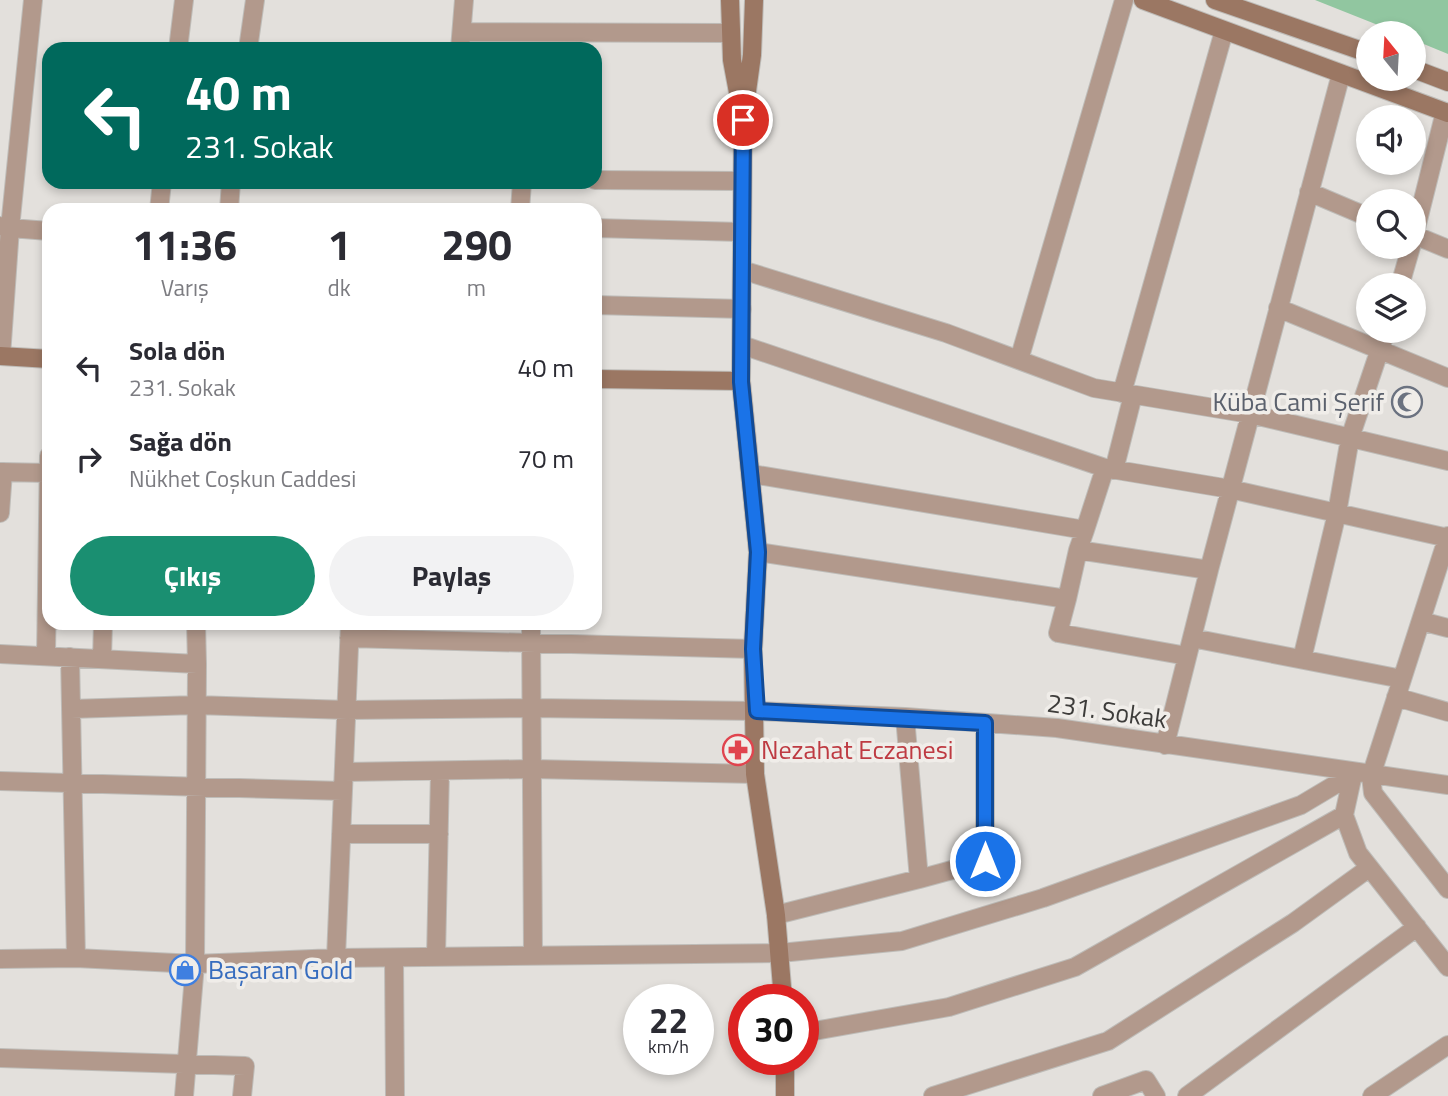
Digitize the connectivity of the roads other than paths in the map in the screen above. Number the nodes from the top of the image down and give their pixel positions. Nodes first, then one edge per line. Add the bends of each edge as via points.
1 (33, 0) edge
2 (184, 0) edge
3 (255, 0) edge
4 (464, 0) edge
5 (730, 0) edge
6 (754, 0) edge
7 (1124, 0) edge
8 (1143, 0) edge
9 (1215, 0) edge
10 (1224, 31) junction
11 (730, 33) junction
12 (461, 41) edge
13 (179, 42) edge
14 (249, 42) edge
15 (1356, 48) edge
16 (1341, 74) junction
17 (1426, 74) edge
18 (1448, 82) edge
19 (1447, 113) edge
20 (743, 120) junction
21 (602, 180) edge
22 (742, 181) junction
23 (1426, 191) edge
24 (1309, 192) junction
25 (1356, 212) edge
26 (5, 227) edge
27 (602, 228) edge
28 (42, 230) edge
29 (741, 232) junction
30 (1426, 241) edge
31 (1448, 249) edge
32 (743, 270) junction
33 (602, 305) edge
34 (1278, 308) junction
35 (742, 309) junction
36 (1383, 343) edge
37 (742, 345) junction
38 (1381, 350) junction
39 (0, 356) edge
40 (42, 359) edge
41 (1020, 360) junction
42 (1448, 378) edge
43 (602, 379) edge
44 (741, 382) junction
45 (1127, 394) junction
46 (1250, 414) junction
47 (1350, 438) junction
48 (1448, 461) edge
49 (42, 469) edge
50 (1110, 469) junction
51 (1, 472) edge
52 (752, 474) junction
53 (1230, 489) junction
54 (0, 513) edge
55 (1337, 513) junction
56 (1085, 530) junction
57 (1448, 537) edge
58 (1078, 550) junction
59 (758, 552) junction
60 (1209, 570) junction
61 (1067, 600) junction
62 (1421, 621) junction
63 (1448, 628) edge
64 (46, 630) edge
65 (103, 630) edge
66 (196, 630) edge
67 (349, 630) edge
68 (531, 632) edge
69 (1192, 638) junction
70 (753, 649) junction
71 (0, 654) edge
72 (46, 656) junction
73 (1187, 656) junction
74 (70, 657) junction
75 (102, 659) junction
76 (1302, 659) junction
77 (197, 664) junction
78 (1402, 678) junction
79 (1396, 697) junction
80 (197, 705) junction
81 (532, 708) junction
82 (71, 709) junction
83 (347, 710) junction
84 (757, 711) junction
85 (1448, 712) edge
86 (905, 718) junction
87 (985, 723) junction
88 (1165, 745) junction
89 (532, 769) junction
90 (440, 771) junction
91 (345, 772) junction
92 (755, 774) junction
93 (1353, 774) junction
94 (1371, 776) junction
95 (0, 781) edge
96 (73, 782) junction
97 (1448, 785) edge
98 (196, 788) junction
99 (343, 791) junction
100 (1344, 815) junction
101 (341, 834) junction
102 (439, 834) junction
103 (1369, 867) junction
104 (919, 879) junction
105 (1448, 889) edge
106 (776, 915) junction
107 (1417, 928) junction
108 (780, 953) junction
109 (533, 956) junction
110 (436, 957) junction
111 (76, 958) junction
112 (336, 958) junction
113 (394, 958) junction
114 (0, 959) edge
115 (195, 964) junction
116 (1448, 967) edge
117 (782, 984) edge
118 (819, 1030) edge
119 (1448, 1045) edge
120 (0, 1058) edge
121 (186, 1066) junction
122 (785, 1075) edge
123 (184, 1096) edge
124 (242, 1096) edge
125 (394, 1096) edge
126 (785, 1096) edge
127 (933, 1096) edge
128 (1102, 1096) edge
129 (1156, 1096) edge
130 (1187, 1096) edge
131 (1372, 1096) edge

1 - 26 street
2 - 13 street
3 - 14 street
4 - 12 street
5 - 11 street
6 - 20 street
7 - 41 street
8 - 10 street
9 - 15 street
10 - 16 street
10 - 45 street
11 - 12 street
11 - 20 street
16 - 19 street
16 - 24 street
17 - 18 street
19 - 23 street
20 - 22 street
21 - 22 street
22 - 29 street
24 - 25 street
24 - 34 street
26 - 28 street
26 - 39 street
27 - 29 street
29 - 32 street
30 - 31 street
32 - 35 street
32 - 41 street
33 - 35 street
34 - 38 street
34 - 46 street
35 - 37 street
36 - 38 street
37 - 44 street
37 - 50 street
38 - 42 street
38 - 47 street
39 - 40 street
41 - 45 street via 1094,388
43 - 44 street
44 - 52 street
45 - 46 street
45 - 50 street
46 - 47 street
46 - 53 street
47 - 48 street
47 - 55 street
49 - 51 street
50 - 53 street
50 - 56 street
51 - 54 street
52 - 56 street
52 - 59 street
53 - 55 street
53 - 60 street
55 - 57 street
55 - 76 street
56 - 58 street
57 - 62 street
58 - 60 street
58 - 61 street
59 - 61 street
59 - 70 street
60 - 69 street
61 - 73 street via 1058,634
62 - 63 street
62 - 78 street
64 - 72 street
65 - 75 street
66 - 77 street
67 - 68 street
67 - 83 street
68 - 70 street
68 - 81 street
69 - 73 street
69 - 76 street
70 - 84 street
71 - 72 street
72 - 74 street
73 - 88 street
74 - 75 street
74 - 82 street
75 - 77 street
76 - 78 street
77 - 80 street
78 - 79 street
79 - 85 street
79 - 94 street
80 - 82 street, 231. Sokak
80 - 83 street, 231. Sokak
80 - 98 street
81 - 83 street, 231. Sokak
81 - 84 street, 231. Sokak
81 - 89 street
82 - 96 street
83 - 91 street
84 - 86 street, 231. Sokak
84 - 92 street
86 - 87 street, 231. Sokak
86 - 104 street
87 - 88 street, 231. Sokak via 1057,728
87 - 104 street via 985,861
88 - 93 street, 231. Sokak
89 - 90 street
89 - 92 street
89 - 109 street
90 - 91 street
90 - 102 street
91 - 99 street
92 - 106 street
93 - 94 street, 231. Sokak
93 - 100 street
93 - 108 street via 1301,805 1043,898 902,942
94 - 97 street, 231. Sokak
94 - 105 street via 1373,793
95 - 96 street
96 - 98 street
96 - 111 street
98 - 99 street
98 - 115 street
99 - 101 street
100 - 103 street via 1358,853
100 - 118 street via 1075,967 949,1006
101 - 102 street
101 - 112 street
102 - 110 street
103 - 107 street
103 - 127 street via 1293,923 1108,1041
104 - 106 street
106 - 108 street
107 - 116 street
107 - 130 street
108 - 109 street
108 - 117 street
109 - 110 street
110 - 113 street
111 - 114 street
111 - 115 street
112 - 113 street
112 - 115 street
113 - 125 street
115 - 121 street
119 - 131 street
120 - 121 street
121 - 123 street
121 - 124 street via 245,1066
122 - 126 street
128 - 129 street via 1146,1080

